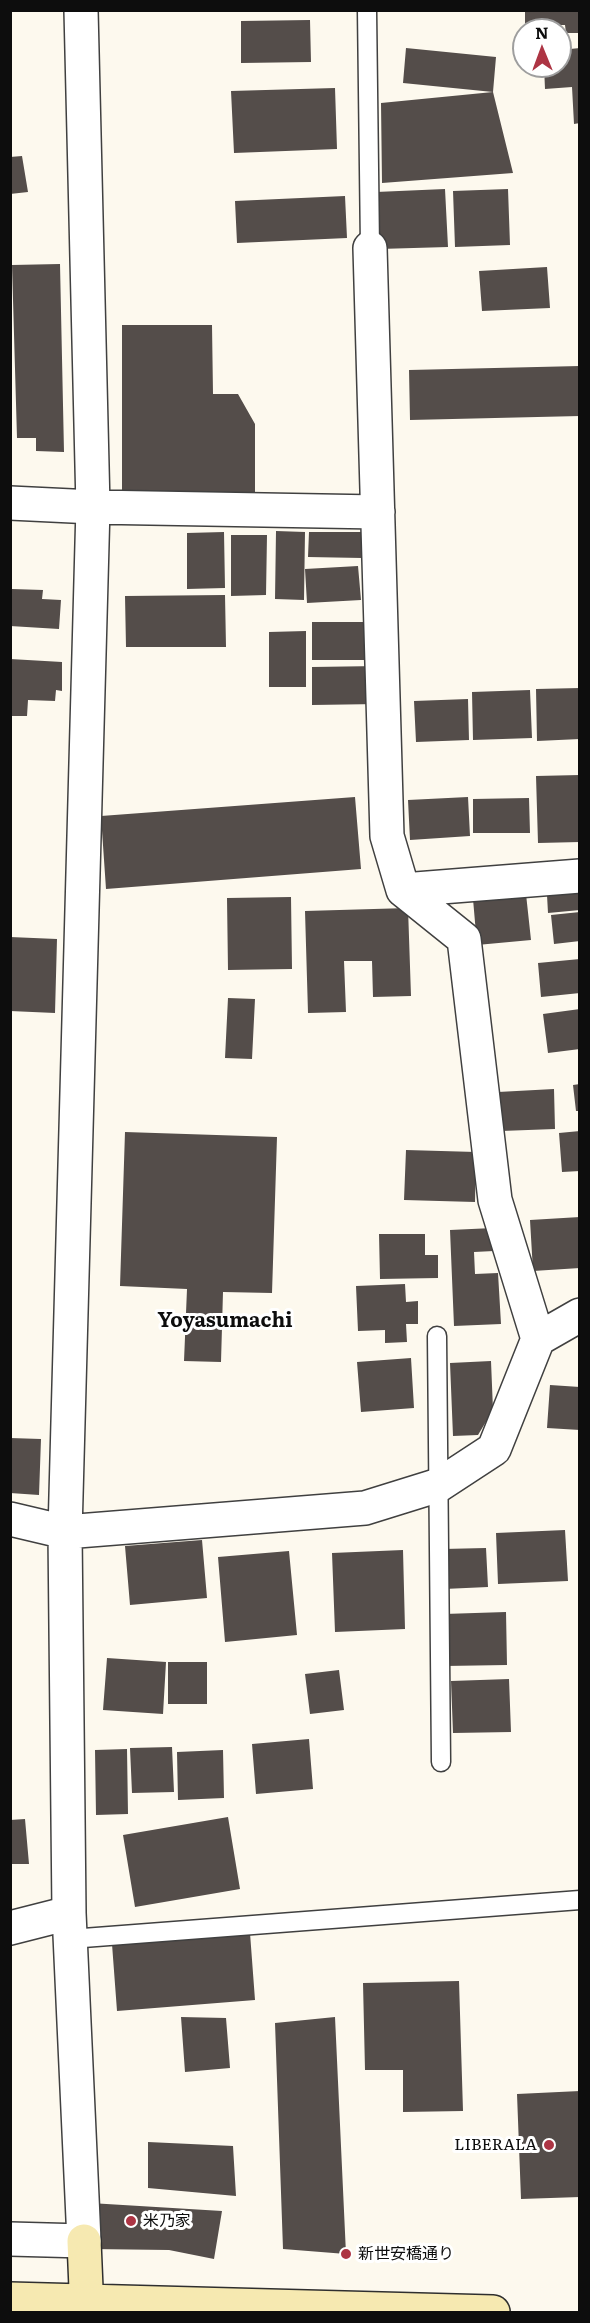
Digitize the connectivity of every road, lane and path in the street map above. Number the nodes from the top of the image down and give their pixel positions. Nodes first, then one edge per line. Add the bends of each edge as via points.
1 (81, 10) edge
2 (367, 10) edge
3 (370, 248) joint
4 (10, 503) edge
5 (93, 507) junction
6 (378, 512) junction
7 (579, 876) edge
8 (403, 890) junction
9 (579, 1315) edge
10 (437, 1336) dead end
11 (538, 1339) junction
12 (439, 1485) junction
13 (10, 1519) edge
14 (65, 1532) junction
15 (441, 1762) dead end
16 (579, 1900) edge
17 (70, 1926) junction
18 (10, 1928) edge
19 (10, 2239) edge
20 (84, 2241) junction
21 (10, 2300) edge
22 (87, 2307) edge
23 (493, 2313) edge

1 - 5 street
2 - 3 lane
3 - 6 street
4 - 5 street
5 - 6 street
5 - 14 street
6 - 8 street via 387,837
7 - 8 street
8 - 11 street via 464,939 495,1200
9 - 11 street
10 - 12 lane
11 - 12 street via 494,1449
12 - 14 street via 365,1508
12 - 15 lane
13 - 14 street
14 - 17 street
16 - 17 lane
17 - 18 street
17 - 20 street
19 - 20 street
20 - 22 street
21 - 22 street
22 - 23 street

